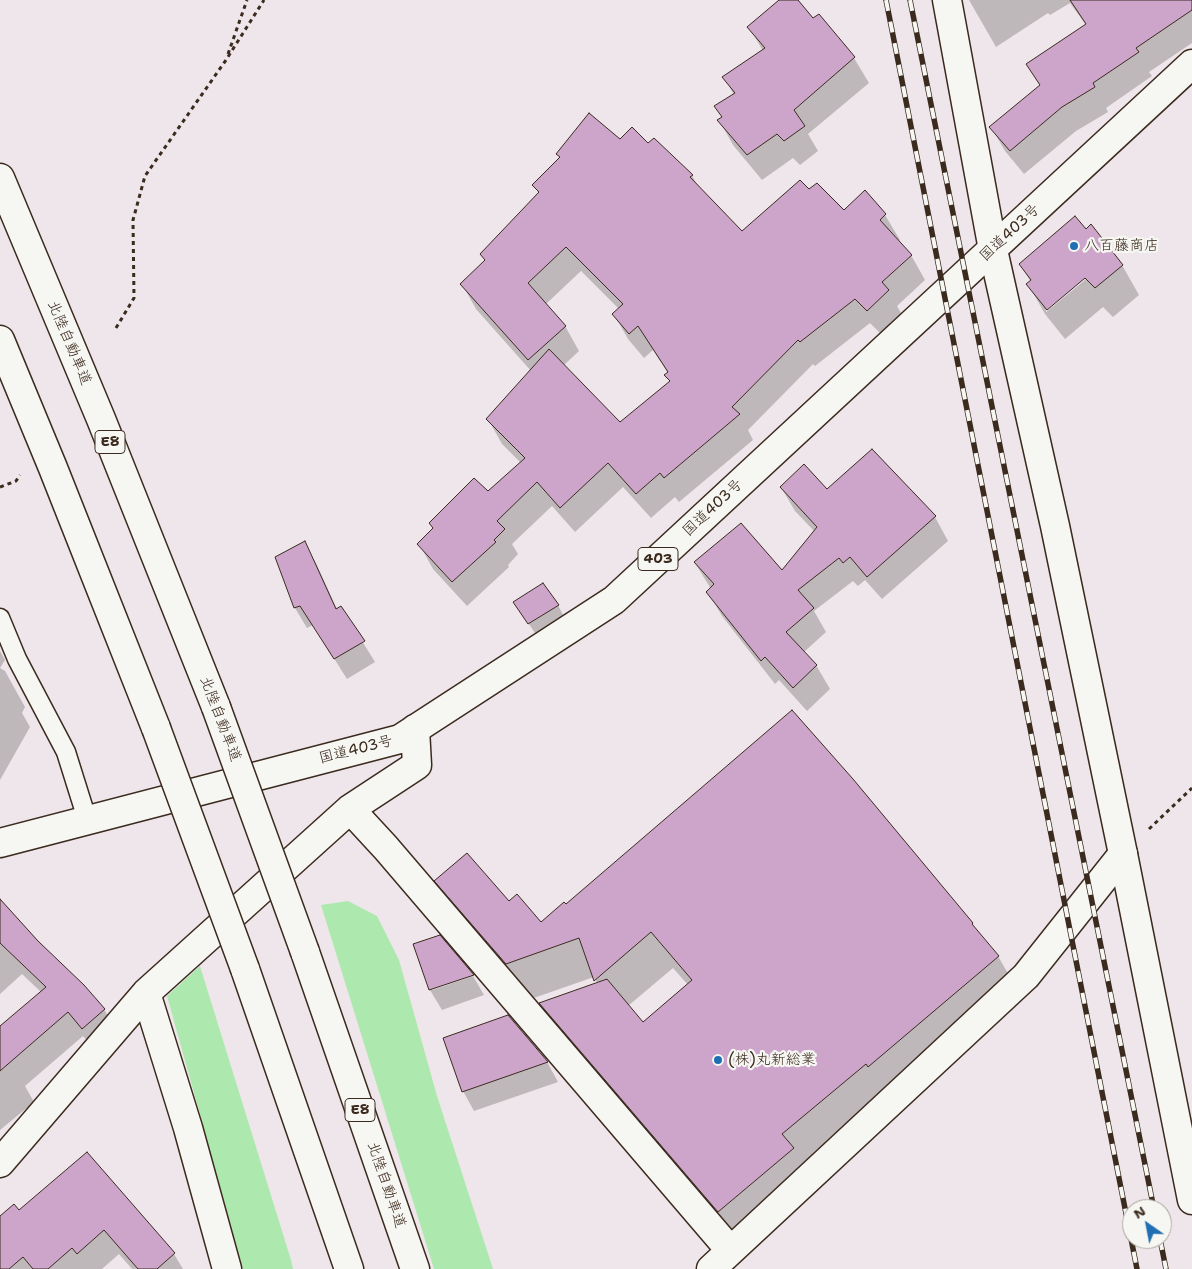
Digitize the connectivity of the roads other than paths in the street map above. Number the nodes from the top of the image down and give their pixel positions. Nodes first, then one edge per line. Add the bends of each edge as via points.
1 (946, 0) edge
2 (1192, 64) edge
3 (0, 178) edge
4 (992, 250) junction
5 (0, 340) edge
6 (0, 618) edge
7 (415, 729) junction
8 (350, 809) junction
9 (87, 819) junction
10 (0, 843) edge
11 (1123, 854) junction
12 (146, 993) junction
13 (0, 1163) edge
14 (1192, 1200) edge
15 (721, 1260) edge
16 (227, 1269) edge
17 (350, 1269) edge
18 (415, 1269) edge

1 - 4 main road
2 - 4 main road, 国道403号 / 403
3 - 18 main road, 北陸自動車道 / E8, bridge via 216,707
4 - 7 main road, 国道403号 / 403 via 614,600
4 - 11 main road via 1055,526
5 - 17 main road, bridge via 156,728
6 - 9 lane via 66,752
7 - 8 main road via 416,765
7 - 9 main road, 国道403号 / 403 via 400,739
8 - 12 main road
8 - 15 main road via 392,856
9 - 10 main road, 国道403号 / 403
11 - 14 main road
11 - 15 main road via 1026,976
12 - 13 main road
12 - 16 main road

